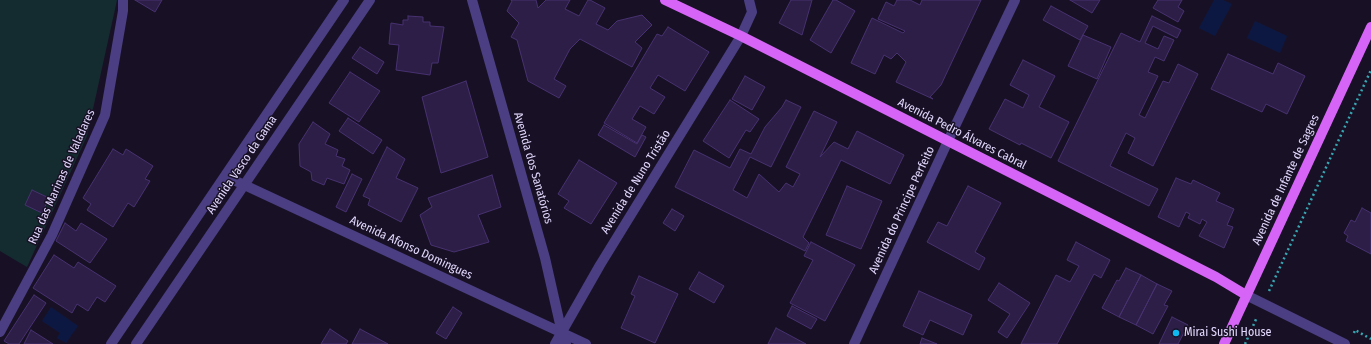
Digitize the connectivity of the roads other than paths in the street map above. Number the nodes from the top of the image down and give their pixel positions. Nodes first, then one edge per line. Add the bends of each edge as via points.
1 (124, 0) edge
2 (344, 0) edge
3 (370, 0) edge
4 (472, 0) edge
5 (665, 0) edge
6 (749, 0) edge
7 (1015, 0) edge
8 (1371, 27) edge
9 (741, 36) junction
10 (948, 141) junction
11 (225, 176) junction
12 (244, 186) junction
13 (1246, 296) junction
14 (0, 332) edge
15 (562, 333) junction
16 (111, 344) edge
17 (136, 344) edge
18 (555, 344) edge
19 (566, 344) edge
20 (586, 344) edge
21 (854, 344) edge
22 (1224, 344) edge
23 (1345, 344) edge

1 - 14 street, Rua das Marinas de Valadares via 105,115 52,235
2 - 11 street, Avenida Vasco da Gama
3 - 12 street, Avenida Vasco da Gama
4 - 15 street, Avenida dos Sanatórios via 544,258
5 - 9 main road, Avenida Pedro Álvares Cabral
6 - 9 street, Avenida de Nuno Tristão via 752,12
7 - 10 street, Avenida do Principe Perfeito
8 - 13 main road, Avenida de Infante de Sagres
9 - 10 main road, Avenida Pedro Álvares Cabral
9 - 15 street, Avenida de Nuno Tristão via 600,265
10 - 13 main road, Avenida Pedro Álvares Cabral via 1216,277
10 - 21 street, Avenida do Principe Perfeito
11 - 12 street, Avenida Afonso Domingues
11 - 16 street, Avenida Vasco da Gama
12 - 15 street, Avenida Afonso Domingues
12 - 17 street, Avenida Vasco da Gama
13 - 22 main road, Avenida de Infante de Sagres
13 - 23 street
15 - 18 street, Avenida de Nuno Tristão
15 - 19 street, Avenida dos Sanatórios
15 - 20 street, Avenida Afonso Domingues

